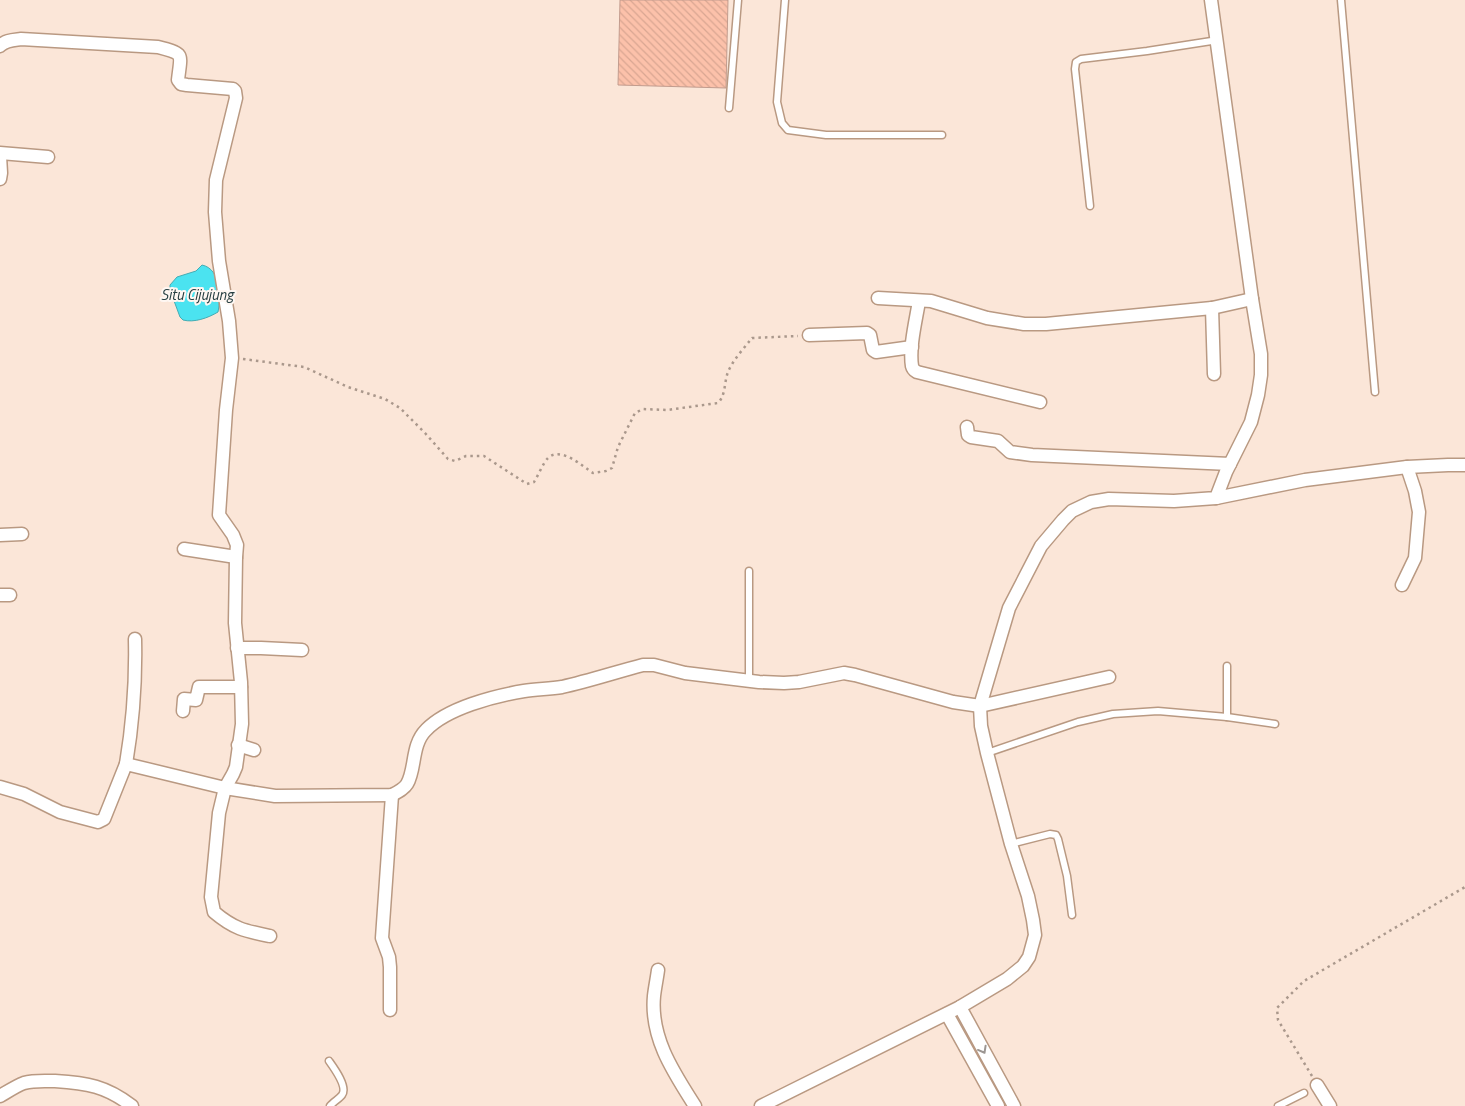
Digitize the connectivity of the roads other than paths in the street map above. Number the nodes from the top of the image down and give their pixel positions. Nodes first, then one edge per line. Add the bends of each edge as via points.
1 (738, 0) edge
2 (785, 0) edge
3 (1211, 0) edge
4 (1341, 0) edge
5 (1218, 40) junction
6 (0, 46) edge
7 (729, 108) dead end
8 (942, 135) dead end
9 (0, 155) edge
10 (48, 157) dead end
11 (0, 179) edge
12 (1090, 206) dead end
13 (878, 298) dead end
14 (1252, 299) junction
15 (919, 301) junction
16 (1212, 308) junction
17 (809, 335) road end
18 (912, 347) junction
19 (1214, 374) dead end
20 (1375, 392) dead end
21 (1040, 402) dead end
22 (968, 427) dead end
23 (1465, 465) edge
24 (1407, 467) junction
25 (1228, 468) junction
26 (1217, 495) junction
27 (22, 534) dead end
28 (0, 535) edge
29 (184, 549) dead end
30 (236, 557) junction
31 (749, 570) dead end
32 (1402, 585) dead end
33 (135, 639) dead end
34 (237, 648) junction
35 (302, 650) dead end
36 (1227, 666) dead end
37 (1109, 677) dead end
38 (749, 680) junction
39 (241, 686) junction
40 (980, 706) junction
41 (183, 711) dead end
42 (1226, 716) junction
43 (1275, 724) dead end
44 (238, 745) junction
45 (254, 750) dead end
46 (987, 753) junction
47 (126, 764) junction
48 (0, 786) edge
49 (225, 788) junction
50 (392, 795) junction
51 (1011, 844) junction
52 (1072, 915) dead end
53 (270, 936) dead end
54 (658, 970) dead end
55 (960, 1007) junction
56 (390, 1010) dead end
57 (947, 1014) junction
58 (330, 1061) dead end
59 (1317, 1086) road end
60 (1304, 1093) dead end
61 (0, 1096) edge
62 (132, 1106) edge
63 (330, 1106) edge
64 (695, 1106) edge
65 (762, 1106) edge
66 (998, 1106) edge
67 (1014, 1106) edge
68 (1278, 1106) edge
69 (1330, 1106) edge

1 - 7 lane
2 - 8 lane via 777,102 782,123 788,130 826,135
3 - 5 street
4 - 20 lane
5 - 12 lane via 1076,62
5 - 14 street
6 - 30 street via 3,42 22,39 158,47 179,55 178,80 182,84 234,91 236,98 216,180 215,212 232,358 220,515 237,545
9 - 10 street
9 - 11 street
13 - 15 street
14 - 16 street
14 - 25 street via 1261,375 1250,422
15 - 16 street via 1024,324
15 - 18 street
16 - 19 street
17 - 18 street via 867,333 876,352
18 - 21 street via 912,366 917,372
22 - 25 street via 971,437 998,441 1010,452
23 - 24 street
24 - 26 street
24 - 32 street via 1419,512 1415,558
25 - 26 street
26 - 40 street via 1174,501 1109,499 1091,502 1072,511 1041,546 1009,608
27 - 28 street
29 - 30 street
30 - 34 street via 234,623
31 - 38 lane
33 - 47 street via 135,687
34 - 35 street
34 - 39 street
36 - 42 lane
37 - 40 street
38 - 40 street via 800,682 844,673
38 - 50 street via 643,666 560,687 490,699 456,710 425,731 415,752 408,783
39 - 41 street via 199,687 196,700 184,699
39 - 44 street via 242,724
40 - 46 street
42 - 43 lane
42 - 46 lane via 1158,711 1113,714 1078,722
44 - 45 street
44 - 49 street via 236,767
46 - 51 street
47 - 48 street via 104,819 98,822 60,812
47 - 49 street
49 - 50 street via 275,796
49 - 53 street via 219,813 211,897 214,912 243,930
50 - 56 street via 382,938 389,957
51 - 52 lane via 1056,835 1067,876
51 - 55 street via 1028,896 1035,935 1033,945 1023,966
54 - 64 street via 654,997 656,1033 678,1082
55 - 57 street
55 -> 67 street
57 - 65 street
57 - 66 street
58 - 63 lane via 344,1091
59 - 69 street
60 - 68 lane
61 - 62 street via 23,1083 39,1080 74,1082 100,1087

